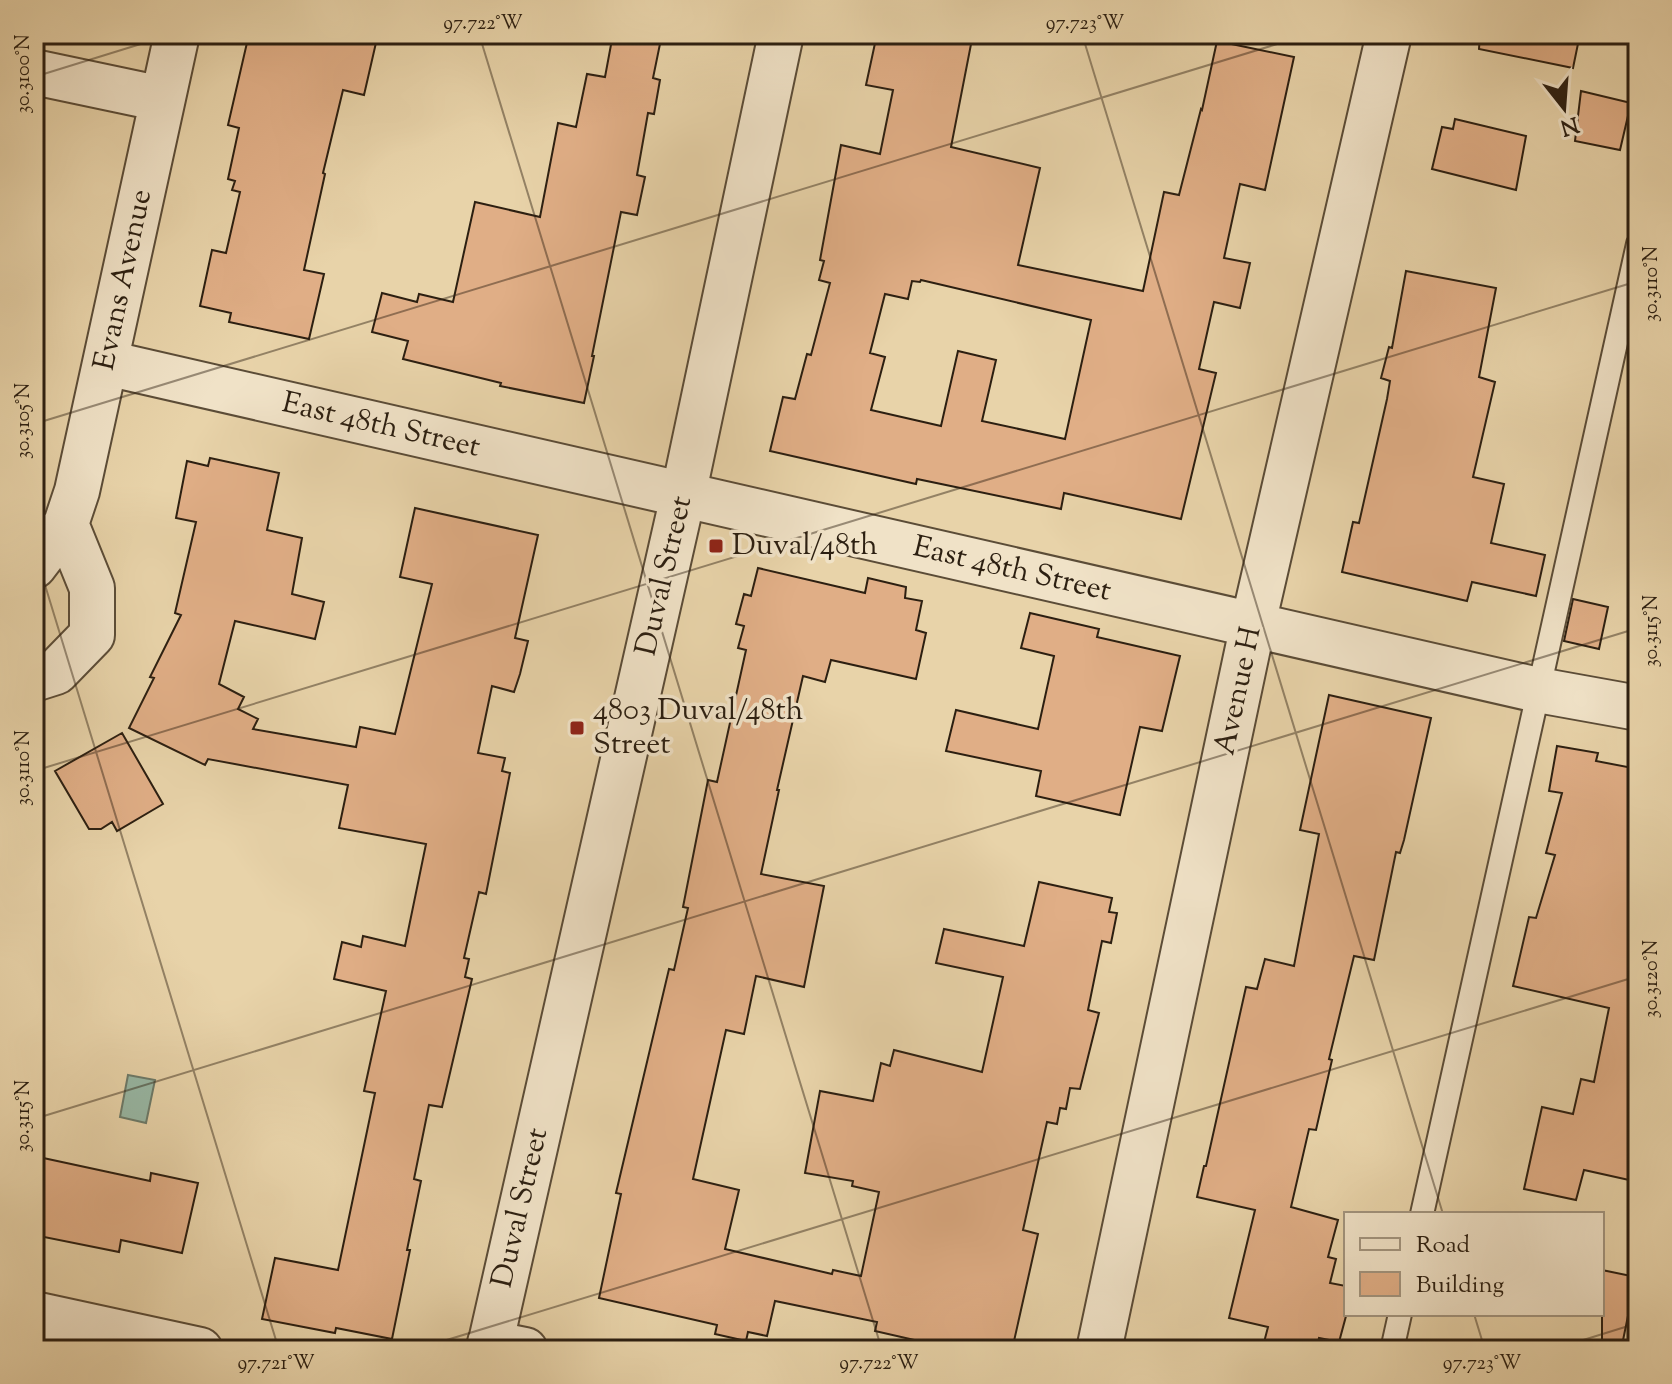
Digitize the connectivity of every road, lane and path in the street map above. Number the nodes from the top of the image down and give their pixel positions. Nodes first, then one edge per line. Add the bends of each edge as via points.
1 (177, 34) edge
2 (781, 34) edge
3 (1389, 34) edge
4 (34, 72) edge
5 (162, 99) junction
6 (1638, 244) edge
7 (107, 363) junction
8 (683, 496) junction
9 (66, 524) junction
10 (34, 566) edge
11 (1253, 624) junction
12 (34, 679) edge
13 (1538, 690) junction
14 (1638, 708) edge
15 (1422, 1212) edge
16 (34, 1314) edge
17 (1400, 1316) edge
18 (501, 1348) edge
19 (200, 1350) edge
20 (1099, 1350) edge
21 (1392, 1350) edge

1 - 5 street, Evans Avenue
2 - 8 street, Duval Street
3 - 11 street, Avenue H
4 - 5 street
5 - 7 street, Evans Avenue
6 - 13 lane
7 - 8 street, East 48th Street
7 - 9 street, Evans Avenue
8 - 11 street, East 48th Street
8 - 18 street, Duval Street
9 - 10 street, Evans Avenue
9 - 12 street via 92,588 92,635 56,672
11 - 13 street, East 48th Street
11 - 20 street, Avenue H
13 - 14 street, East 48th Street
13 - 15 lane
16 - 19 street
17 - 21 lane

